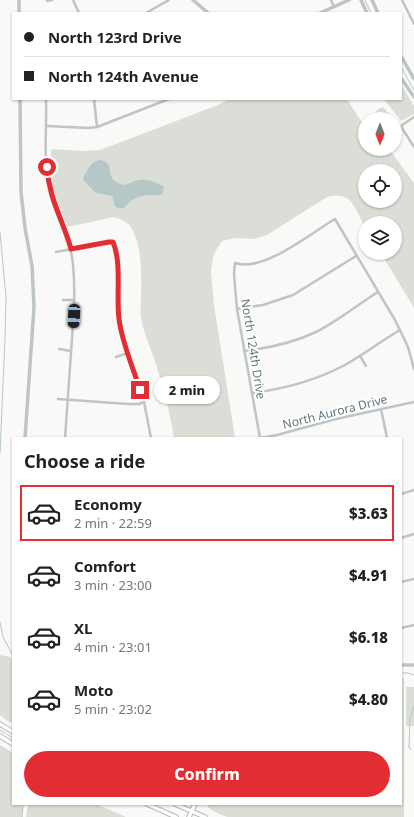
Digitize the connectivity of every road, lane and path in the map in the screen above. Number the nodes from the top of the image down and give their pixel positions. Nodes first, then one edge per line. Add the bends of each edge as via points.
1 (19, 0) edge
2 (52, 0) edge
3 (73, 0) edge
4 (169, 0) edge
5 (193, 0) edge
6 (331, 0) edge
7 (349, 0) edge
8 (361, 0) edge
9 (372, 0) edge
10 (402, 0) edge
11 (47, 1) edge
12 (334, 7) junction
13 (19, 12) edge
14 (79, 12) edge
15 (148, 12) edge
16 (207, 12) edge
17 (322, 12) edge
18 (367, 12) edge
19 (378, 12) edge
20 (414, 24) edge
21 (402, 58) edge
22 (414, 79) edge
23 (402, 80) edge
24 (414, 98) edge
25 (20, 100) edge
26 (46, 100) edge
27 (94, 100) edge
28 (166, 100) edge
29 (414, 117) edge
30 (47, 126) junction
31 (97, 127) junction
32 (414, 147) edge
33 (71, 249) junction
34 (56, 252) dead end
35 (356, 256) junction
36 (378, 292) junction
37 (63, 300) dead end
38 (74, 300) junction
39 (237, 309) junction
40 (400, 330) junction
41 (58, 349) dead end
42 (71, 351) junction
43 (244, 351) junction
44 (128, 353) junction
45 (360, 356) junction
46 (116, 357) dead end
47 (366, 366) dead end
48 (414, 370) edge
49 (252, 393) junction
50 (58, 399) dead end
51 (68, 400) junction
52 (144, 402) junction
53 (414, 402) edge
54 (381, 409) junction
55 (25, 437) edge
56 (66, 437) edge
57 (151, 437) edge
58 (260, 437) edge
59 (268, 437) edge
60 (387, 437) edge
61 (414, 490) edge
62 (402, 494) edge
63 (414, 534) edge
64 (402, 538) edge
65 (414, 579) edge
66 (402, 582) edge
67 (414, 625) edge
68 (402, 628) edge
69 (402, 665) edge
70 (414, 665) edge
71 (0, 724) edge
72 (12, 731) edge
73 (0, 736) edge
74 (12, 743) edge
75 (149, 805) edge
76 (177, 805) edge
77 (195, 805) edge
78 (192, 811) junction
79 (176, 817) edge
80 (190, 817) edge
81 (205, 817) edge

1 - 13 street
2 - 11 street
3 - 14 street
4 - 15 street
5 - 16 street
6 - 12 street
7 - 12 street
8 - 18 street
9 - 19 street
10 - 20 street
12 - 17 street
21 - 22 street
23 - 24 street
25 - 55 street via 21,192 32,266 34,307
26 - 30 street
27 - 31 street
28 - 31 street
29 - 32 street via 405,122 402,128
30 - 31 street
30 - 33 street via 49,188
33 - 34 street
33 - 38 street
33 - 44 street via 113,242 117,261 120,328
35 - 36 street
35 - 39 street via 293,295 263,305
35 - 39 street, North 124th Drive via 335,219 277,256 241,266 235,263
36 - 40 street
36 - 43 street via 316,332 269,348
37 - 38 street
38 - 42 street
39 - 43 street, North 124th Drive
40 - 45 street
40 - 48 street
41 - 42 street
42 - 51 street
43 - 49 street, North 124th Drive
44 - 46 street
44 - 52 street
45 - 47 street
45 - 49 street via 343,366 298,384
49 - 58 street, North 124th Drive
50 - 51 street
51 - 52 street via 128,404
51 - 56 street
52 - 57 street
53 - 54 street, North Aurora Drive
54 - 59 street, North Aurora Drive
54 - 60 street
61 - 62 street
63 - 64 street
65 - 66 street
67 - 68 street
69 - 70 street
71 - 72 main road
73 - 74 main road
75 - 79 main road
76 - 78 main road
77 - 78 main road
78 - 80 main road
78 - 81 main road

